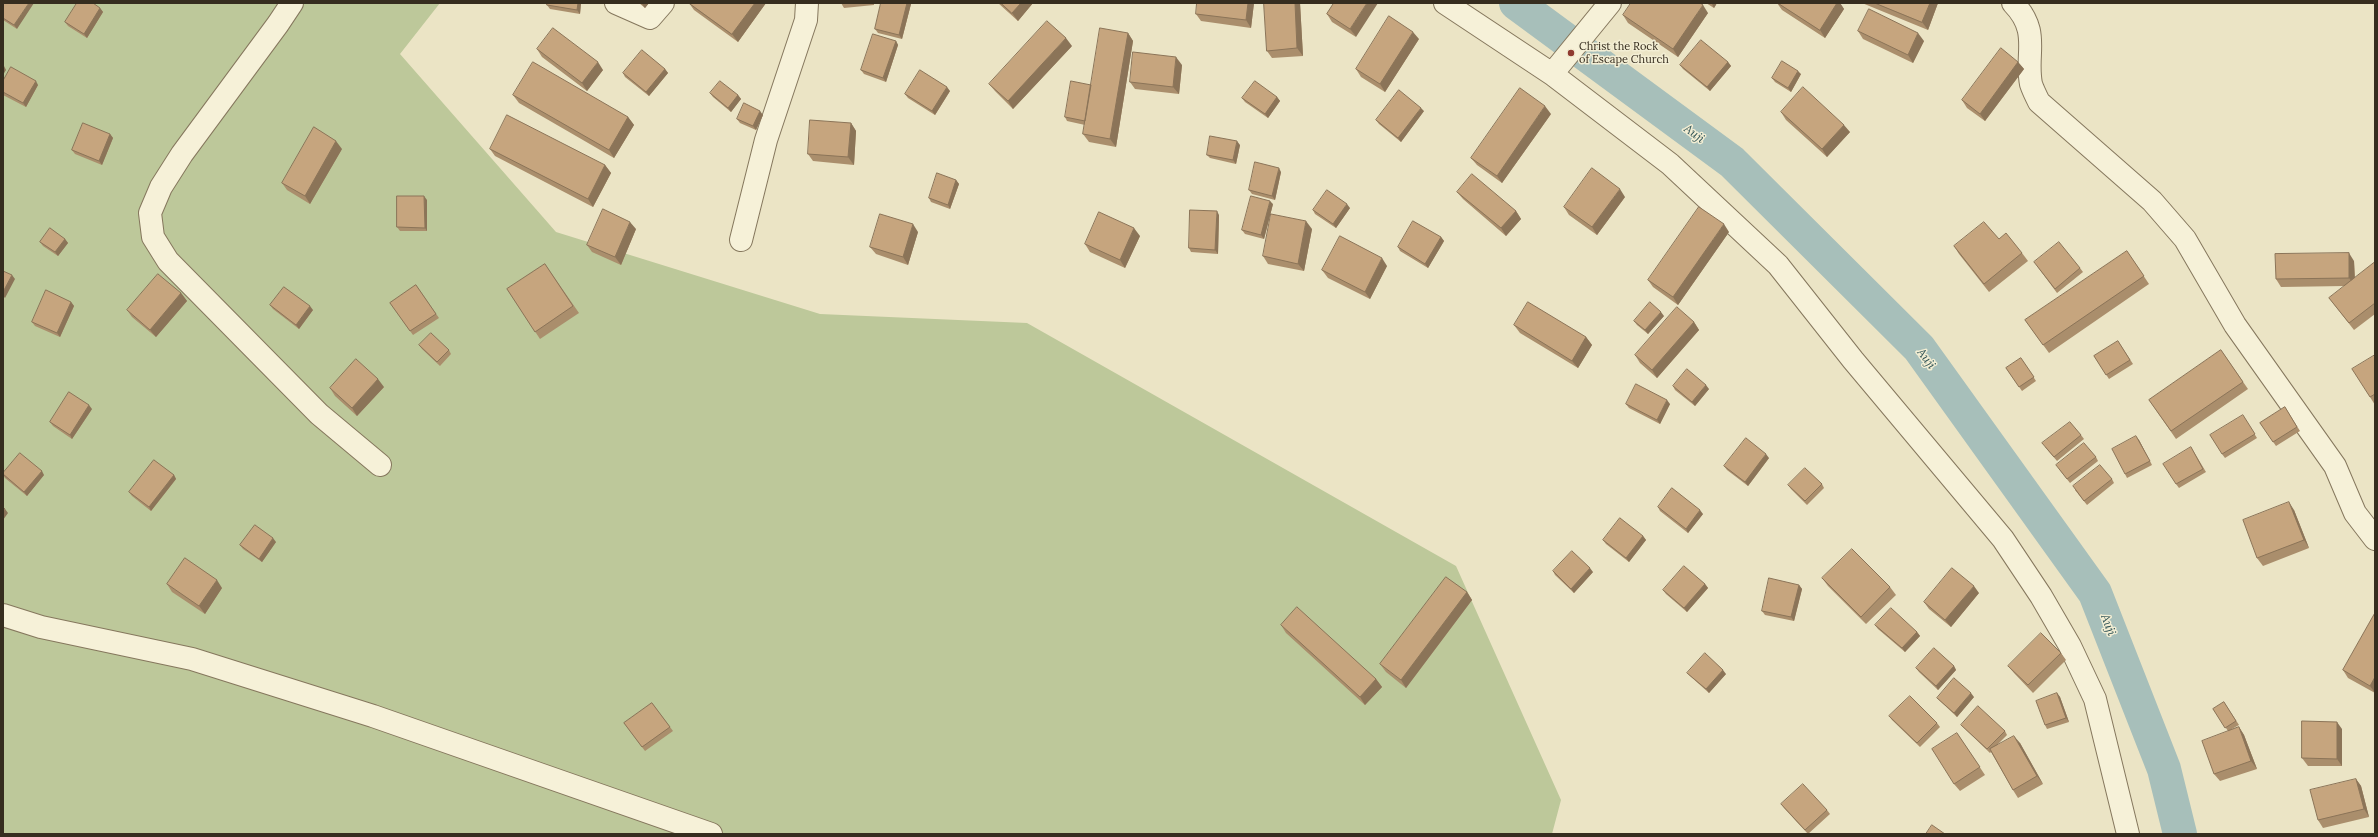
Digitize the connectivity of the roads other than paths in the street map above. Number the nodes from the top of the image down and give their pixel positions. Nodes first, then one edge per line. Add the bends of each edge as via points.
1 (292, 3) edge
2 (616, 3) edge
3 (663, 3) edge
4 (807, 3) edge
5 (1445, 3) edge
6 (2013, 3) edge
7 (1605, 10) edge
8 (1557, 68) junction
9 (741, 240) dead end
10 (380, 465) dead end
11 (2375, 538) edge
12 (3, 615) edge
13 (711, 834) edge
14 (2128, 834) edge

1 - 10 street via 182,154 161,187 150,213 153,237 168,261 313,408
2 - 3 street via 650,18
4 - 9 street via 806,20 766,140
5 - 8 street
6 - 11 street via 2026,21 2032,44 2031,85 2039,102 2152,201 2185,239 2235,325 2335,466 2355,513
7 - 8 street
8 - 14 street via 1670,164 1778,265 1853,360 2003,539 2070,646 2095,699
12 - 13 street via 41,627 200,662 373,716

